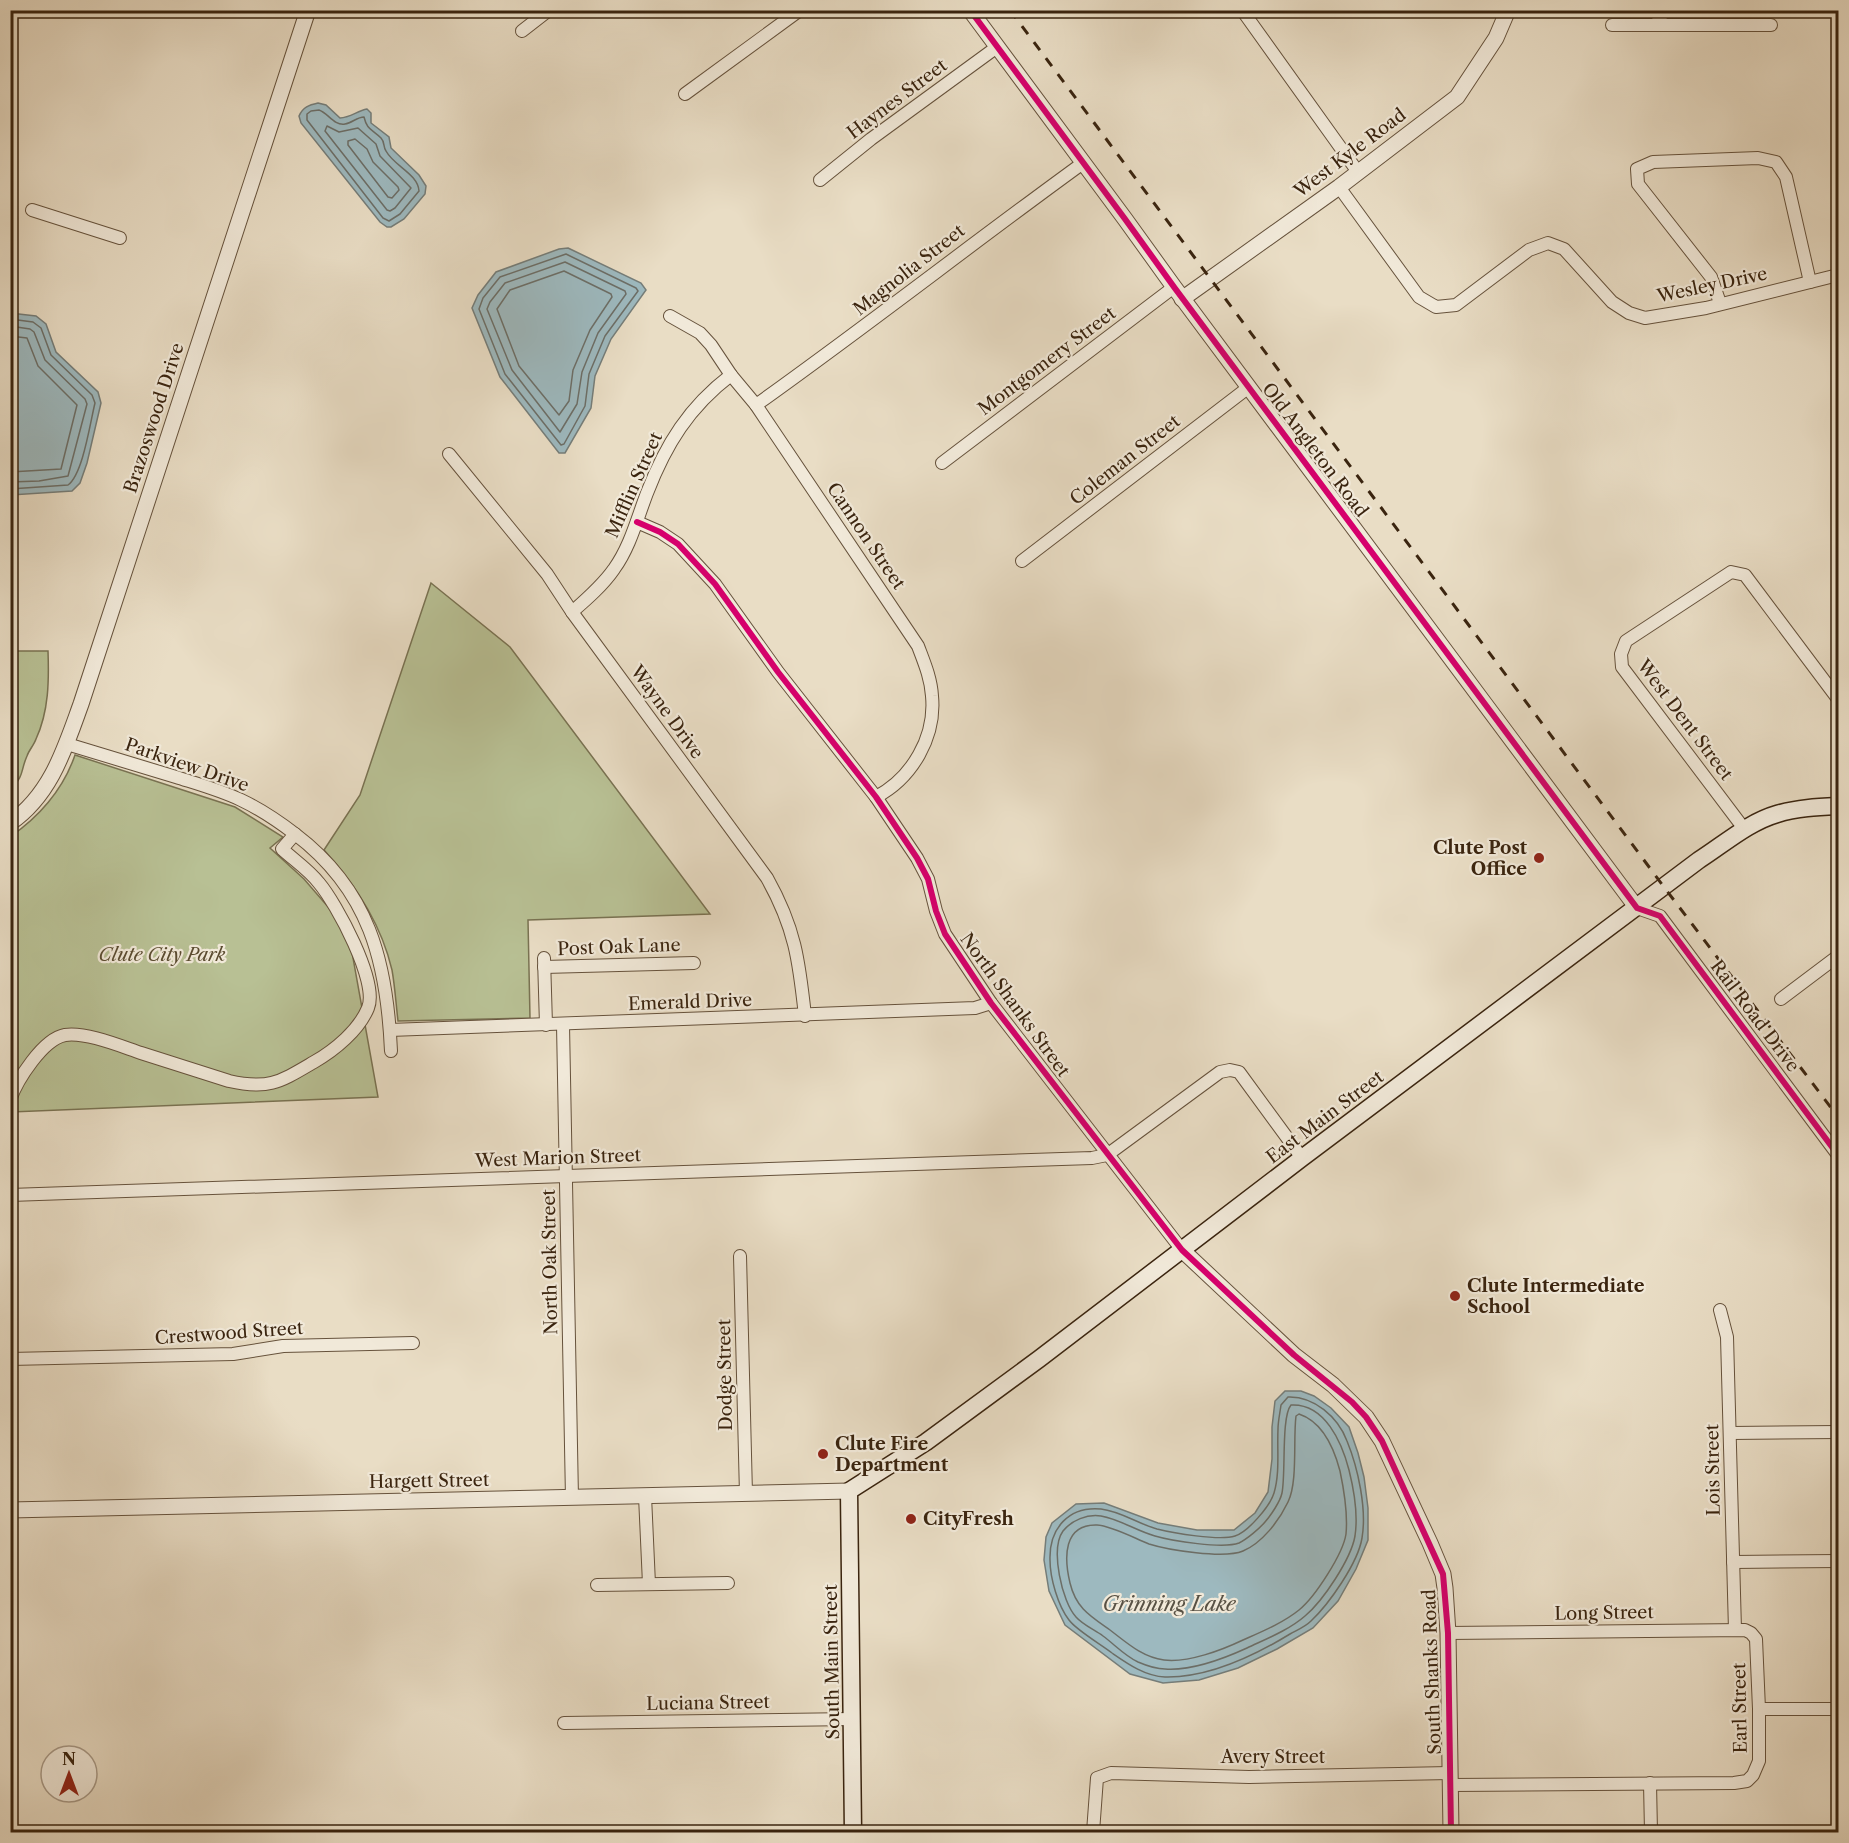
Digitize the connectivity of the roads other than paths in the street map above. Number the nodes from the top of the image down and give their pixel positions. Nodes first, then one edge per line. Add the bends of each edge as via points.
1 (308, 10) edge
2 (549, 10) edge
3 (800, 10) edge
4 (970, 10) edge
5 (1242, 10) edge
6 (1508, 10) edge
7 (1655, 10) edge
8 (1665, 10) edge
9 (1656, 24) junction
10 (1612, 25) dead end
11 (1771, 25) dead end
12 (522, 31) dead end
13 (997, 47) junction
14 (685, 94) dead end
15 (1083, 163) junction
16 (1358, 172) junction
17 (820, 180) dead end
18 (1339, 187) junction
19 (32, 210) dead end
20 (120, 238) dead end
21 (1839, 275) edge
22 (1810, 282) junction
23 (1178, 293) junction
24 (1720, 303) junction
25 (670, 316) dead end
26 (731, 375) junction
27 (1249, 387) junction
28 (756, 405) junction
29 (449, 454) dead end
30 (942, 463) dead end
31 (637, 522) junction
32 (1022, 561) dead end
33 (572, 612) junction
34 (1839, 699) edge
35 (66, 744) junction
36 (876, 797) junction
37 (1839, 806) edge
38 (10, 823) edge
39 (1745, 830) junction
40 (295, 834) junction
41 (1637, 908) junction
42 (1839, 956) edge
43 (694, 963) dead end
44 (1780, 999) dead end
45 (991, 1003) junction
46 (805, 1016) junction
47 (546, 1025) junction
48 (563, 1025) junction
49 (390, 1030) junction
50 (391, 1051) dead end
51 (10, 1100) edge
52 (1107, 1155) junction
53 (1839, 1155) edge
54 (1302, 1158) junction
55 (567, 1176) junction
56 (10, 1195) edge
57 (1182, 1250) junction
58 (740, 1256) dead end
59 (1720, 1310) dead end
60 (413, 1343) dead end
61 (10, 1359) edge
62 (1839, 1432) edge
63 (1731, 1433) junction
64 (849, 1491) junction
65 (746, 1494) junction
66 (645, 1496) junction
67 (572, 1498) junction
68 (10, 1510) edge
69 (1839, 1561) edge
70 (1733, 1562) junction
71 (728, 1582) dead end
72 (649, 1584) junction
73 (597, 1585) dead end
74 (1735, 1630) junction
75 (1448, 1633) junction
76 (1756, 1639) joint
77 (1760, 1709) junction
78 (1839, 1709) edge
79 (853, 1719) junction
80 (564, 1723) dead end
81 (1753, 1775) joint
82 (1450, 1779) junction
83 (1650, 1783) junction
84 (853, 1833) edge
85 (1094, 1833) edge
86 (1450, 1833) edge
87 (1651, 1833) edge

1 - 35 street, Brazoswood Drive
2 - 12 street
3 - 14 street
4 - 13 street, Old Angleton Road
5 - 16 street
6 - 16 street, West Kyle Road via 1496,39 1457,97
7 - 9 street
8 - 9 street
9 - 10 street
9 - 11 street
13 - 15 street, Old Angleton Road
13 - 17 street, Haynes Street
15 - 23 street, Old Angleton Road
15 - 28 street, Magnolia Street
16 - 18 street, West Kyle Road
18 - 23 street, West Kyle Road
18 - 24 street, Wesley Drive via 1419,297 1436,307 1456,305 1529,250 1548,243 1564,249 1612,302 1629,313 1645,318
19 - 20 street
21 - 22 street, Wesley Drive
22 - 24 street, Wesley Drive
22 - 24 street via 1786,177 1776,162 1758,158 1653,162 1637,169 1638,184 1711,277
23 - 27 street, Old Angleton Road
23 - 30 street, Montgomery Street
25 - 26 street, Cannon Street via 700,333
26 - 28 street, Cannon Street
26 - 31 street, Mifflin Street via 700,400 675,435
27 - 32 street, Coleman Street
27 - 41 street, Old Angleton Road
28 - 36 street, Cannon Street via 918,646 928,675 932,718 927,739 904,775 890,790
29 - 33 street, Wayne Drive via 547,574
31 - 33 street, Mifflin Street via 614,570
31 - 36 street, North Shanks Street via 678,544 715,584
33 - 46 street, Wayne Drive via 760,868 777,897 799,958
34 - 39 street, West Dent Street via 1745,575 1731,572 1626,641 1621,654 1622,668
35 - 38 street, Brazoswood Drive via 37,799
35 - 40 street, Parkview Drive via 233,797
36 - 45 street, North Shanks Street via 928,879 945,934
37 - 39 main road, East Main Street via 1777,814
39 - 41 main road, East Main Street
40 - 49 street, Parkview Drive via 339,876 363,912 383,974
40 - 51 street via 282,849 318,881 336,905 355,943 370,993 369,1006 347,1037 284,1080 250,1086 105,1041 63,1035 31,1064
41 - 53 street, Rail Road Drive via 1660,916
41 - 54 main road, East Main Street
42 - 44 street
43 - 47 street, Post Oak Lane via 544,962
45 - 46 street, Emerald Drive via 975,1008
45 - 52 street, North Shanks Street
46 - 48 street, Emerald Drive
47 - 48 street, Emerald Drive
47 - 49 street, Emerald Drive
48 - 55 street, North Oak Street
49 - 50 street, Parkview Drive
52 - 54 street via 1220,1071 1230,1070 1239,1072
52 - 55 street, West Marion Street
52 - 57 street, North Shanks Street
54 - 57 main road, East Main Street
55 - 56 street, West Marion Street
55 - 67 street, North Oak Street
57 - 64 main road, East Main Street via 926,1442
57 - 75 street, South Shanks Road via 1366,1417 1382,1441 1437,1558 1445,1588
58 - 65 street, Dodge Street
59 - 63 street, Lois Street via 1727,1337
60 - 61 street, Crestwood Street via 283,1346 233,1354
62 - 63 street
63 - 70 street, Lois Street
64 - 65 street, Hargett Street
64 - 79 main road, South Main Street
65 - 66 street, Hargett Street
66 - 67 street, Hargett Street
66 - 72 street
67 - 68 street, Hargett Street
69 - 70 street
70 - 74 street, Lois Street
71 - 72 street
72 - 73 street
74 - 75 street, Long Street
74 - 76 street, Long Street via 1752,1633
75 - 82 street, South Shanks Road
76 - 77 street, Earl Street
77 - 78 street
77 - 81 street, Earl Street via 1759,1761
79 - 80 street, Luciana Street
79 - 84 main road, South Main Street
81 - 83 street, Avery Street via 1734,1783
82 - 83 street, Avery Street
82 - 85 street, Avery Street via 1111,1773 1097,1778
82 - 86 street, South Shanks Road
83 - 87 street

